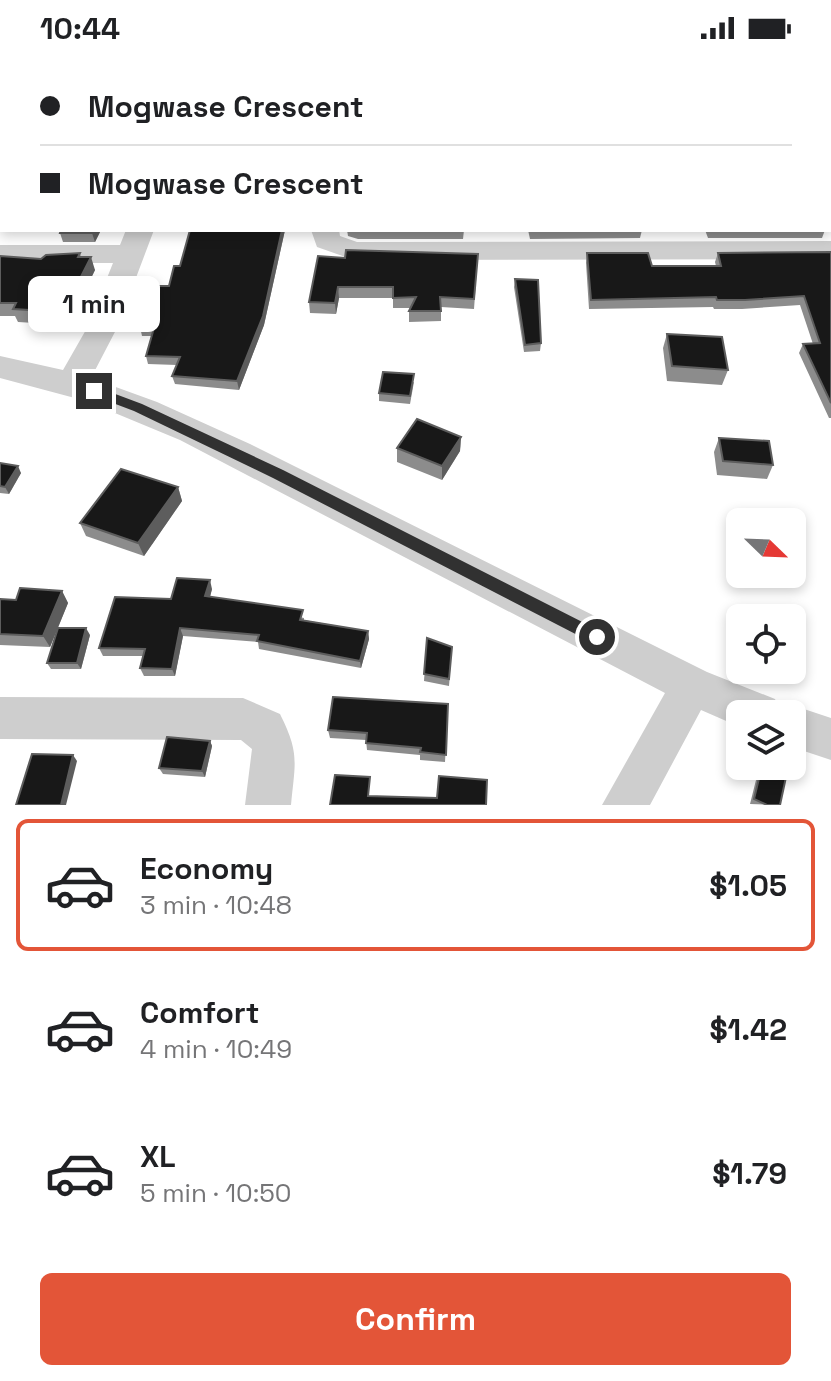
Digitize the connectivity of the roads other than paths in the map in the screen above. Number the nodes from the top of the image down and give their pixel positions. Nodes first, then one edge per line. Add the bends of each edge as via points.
1 (325, 232) edge
2 (673, 240) edge
3 (498, 241) edge
4 (136, 242) edge
5 (831, 250) edge
6 (0, 254) edge
7 (0, 367) edge
8 (72, 383) junction
9 (692, 686) junction
10 (726, 700) edge
11 (0, 718) edge
12 (806, 731) edge
13 (831, 739) edge
14 (268, 805) edge
15 (625, 805) edge

1 - 3 street via 327,241 354,251
2 - 3 street
2 - 5 street
4 - 6 street
4 - 8 street via 102,328
7 - 8 street
8 - 9 street via 138,407 278,474
9 - 10 street
9 - 15 street
11 - 14 street via 243,719 265,729 274,748
12 - 13 street

